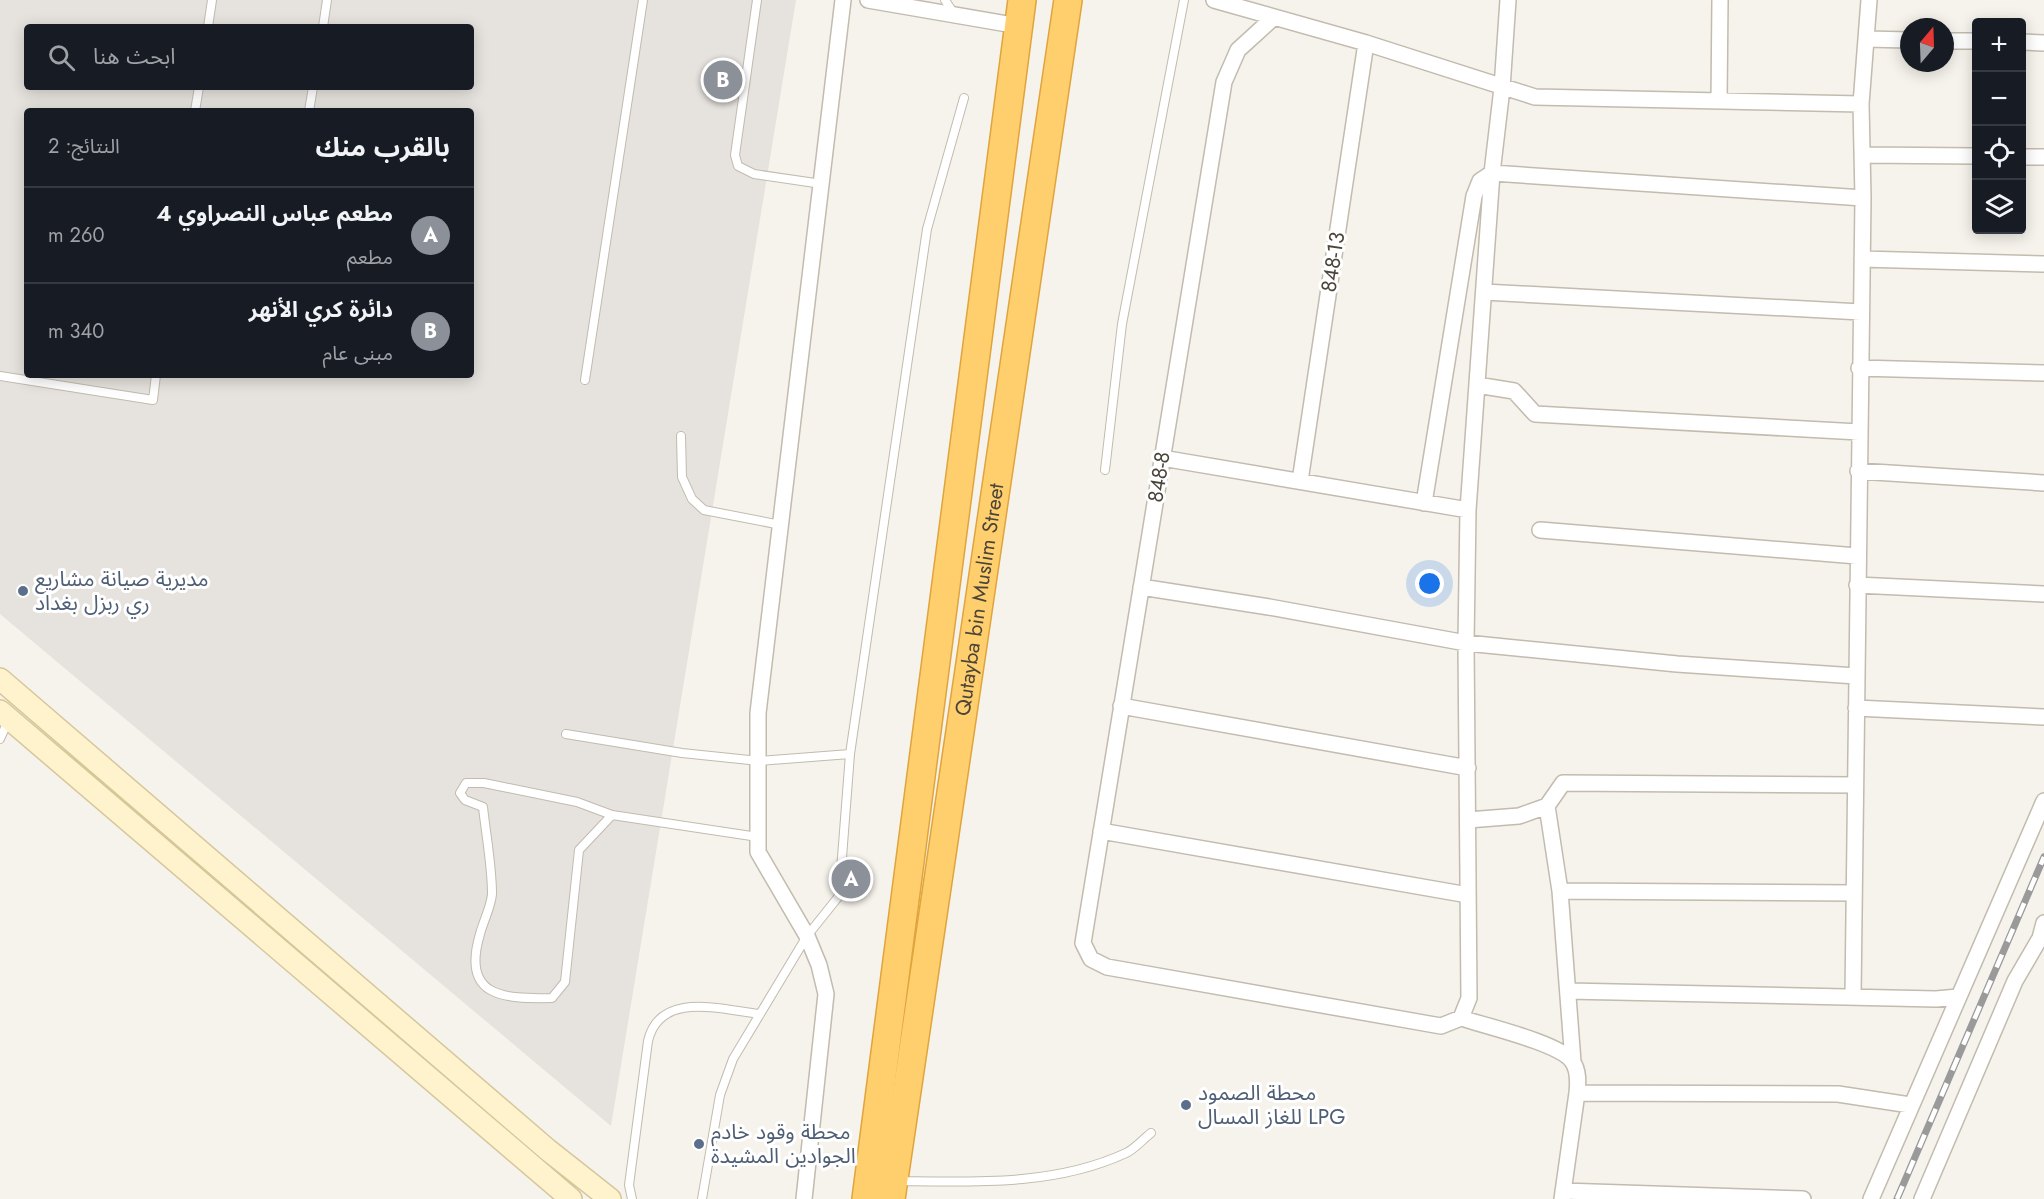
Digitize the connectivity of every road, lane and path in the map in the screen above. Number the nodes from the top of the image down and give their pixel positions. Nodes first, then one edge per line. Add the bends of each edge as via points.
1 (212, 0) edge
2 (327, 0) edge
3 (643, 0) edge
4 (757, 0) edge
5 (843, 0) edge
6 (868, 0) edge
7 (945, 0) edge
8 (1068, 0) edge
9 (1184, 0) edge
10 (1214, 0) edge
11 (1508, 0) edge
12 (1720, 0) edge
13 (1869, 0) edge
14 (1020, 13) edge
15 (955, 15) junction
16 (1272, 19) junction
17 (208, 24) edge
18 (323, 24) edge
19 (1866, 39) junction
20 (1900, 40) edge
21 (1954, 41) edge
22 (1972, 42) edge
23 (2026, 42) edge
24 (1366, 43) junction
25 (2044, 43) edge
26 (1502, 88) junction
27 (198, 90) edge
28 (312, 90) edge
29 (964, 98) dead end
30 (1719, 101) junction
31 (1861, 104) junction
32 (196, 108) edge
33 (310, 108) edge
34 (1862, 155) junction
35 (1972, 156) edge
36 (2026, 157) edge
37 (2044, 157) edge
38 (1492, 173) junction
39 (822, 184) junction
40 (1863, 198) junction
41 (1862, 259) junction
42 (2044, 264) edge
43 (1484, 292) junction
44 (1861, 312) junction
45 (1859, 368) junction
46 (2044, 373) edge
47 (0, 376) edge
48 (156, 378) edge
49 (585, 380) dead end
50 (1477, 385) junction
51 (1859, 432) junction
52 (681, 436) dead end
53 (1162, 458) junction
54 (1105, 470) dead end
55 (1858, 471) junction
56 (1300, 481) junction
57 (2044, 483) edge
58 (1424, 503) junction
59 (1468, 510) junction
60 (781, 525) junction
61 (1540, 530) dead end
62 (1857, 556) junction
63 (1857, 585) junction
64 (1141, 587) junction
65 (2044, 594) edge
66 (1466, 643) junction
67 (1856, 676) junction
68 (0, 679) edge
69 (1121, 706) junction
70 (1856, 708) junction
71 (4, 715) edge
72 (2044, 717) edge
73 (566, 734) dead end
74 (0, 739) edge
75 (850, 754) junction
76 (759, 761) junction
77 (1468, 768) junction
78 (1855, 784) junction
79 (2044, 801) edge
80 (1546, 806) junction
81 (612, 815) junction
82 (1468, 820) junction
83 (1101, 831) junction
84 (758, 837) junction
85 (1560, 891) junction
86 (1854, 893) junction
87 (1468, 895) junction
88 (2043, 933) edge
89 (807, 936) junction
90 (1568, 992) junction
91 (1853, 996) junction
92 (1958, 997) junction
93 (760, 1014) junction
94 (1461, 1018) junction
95 (1573, 1062) junction
96 (1577, 1093) junction
97 (1910, 1105) junction
98 (1151, 1133) dead end
99 (892, 1190) edge
100 (1562, 1195) edge
101 (570, 1199) edge
102 (610, 1199) edge
103 (632, 1199) edge
104 (702, 1199) edge
105 (804, 1199) edge
106 (866, 1199) edge
107 (1803, 1199) edge
108 (1870, 1199) edge
109 (1922, 1199) edge

1 - 17 lane
2 - 18 lane
3 - 49 lane
4 - 39 lane via 735,155 738,166 754,174
5 - 39 street
6 - 15 street
7 - 15 lane
8 - 99 highway, Qutayba bin Muslim Street
9 - 54 lane via 1122,324
10 - 16 street
11 - 26 street
12 - 30 street
13 - 19 street
14 - 15 street
14 - 106 highway, Qutayba bin Muslim Street
16 - 24 street
16 - 53 street, 848-8 via 1238,50 1227,71
19 - 20 street
19 - 31 street
21 - 22 street
23 - 25 street
24 - 26 street
24 - 56 street, 848-13
26 - 30 street via 1551,99
26 - 38 street
27 - 32 lane
28 - 33 lane
29 - 75 lane via 927,229
30 - 31 street
31 - 34 street
34 - 35 street
34 - 40 street
36 - 37 street
38 - 40 street
38 - 43 street
38 - 58 street via 1480,181 1474,196
39 - 60 street
40 - 41 street
41 - 42 street
41 - 44 street
43 - 44 street
43 - 50 street
44 - 45 street
45 - 46 street
45 - 51 street
47 - 48 lane via 153,400
50 - 51 street via 1514,391 1535,414
50 - 59 street
51 - 55 street
52 - 60 lane via 682,477 692,499 704,510
53 - 56 street
53 - 64 street, 848-8
55 - 57 street
55 - 62 street
56 - 58 street
58 - 59 street
59 - 66 street
60 - 76 street via 758,713
61 - 62 street
62 - 63 street
63 - 65 street
63 - 67 street
64 - 66 street
64 - 69 street, 848-8
66 - 67 street via 1677,664
66 - 77 street
67 - 70 street
68 - 102 street
69 - 77 street
69 - 83 street, 848-8
70 - 72 street
70 - 78 street
71 - 74 lane
71 - 101 street
73 - 76 lane
75 - 76 lane
75 - 89 lane via 839,896
76 - 84 street
77 - 82 street
78 - 80 street via 1563,783
78 - 86 street
79 - 92 street
80 - 82 street via 1520,816
80 - 85 street
81 - 81 lane via 577,802 484,783 466,783 460,793 465,800 483,807 492,897 478,938 476,976 483,986 513,999 552,998 565,982 579,850
81 - 84 lane
82 - 87 street
83 - 87 street
83 - 94 street, 848-8 via 1084,934 1086,952 1098,965 1441,1026
84 - 89 street via 758,852
85 - 86 street
85 - 90 street
86 - 91 street
87 - 94 street via 1469,998
88 - 109 street via 2015,981
89 - 93 lane
89 - 105 street via 826,994
90 - 91 street
90 - 95 street
91 - 92 street
92 - 97 street
93 - 103 lane via 684,1007 667,1012 654,1024 648,1041 631,1174
93 - 104 lane via 733,1059 720,1095
94 - 95 street via 1557,1049
95 - 96 street via 1578,1077
96 - 97 street via 1838,1094
96 - 100 street
97 - 108 street
98 - 99 lane via 1127,1152 1069,1171 1005,1182
100 - 107 street

